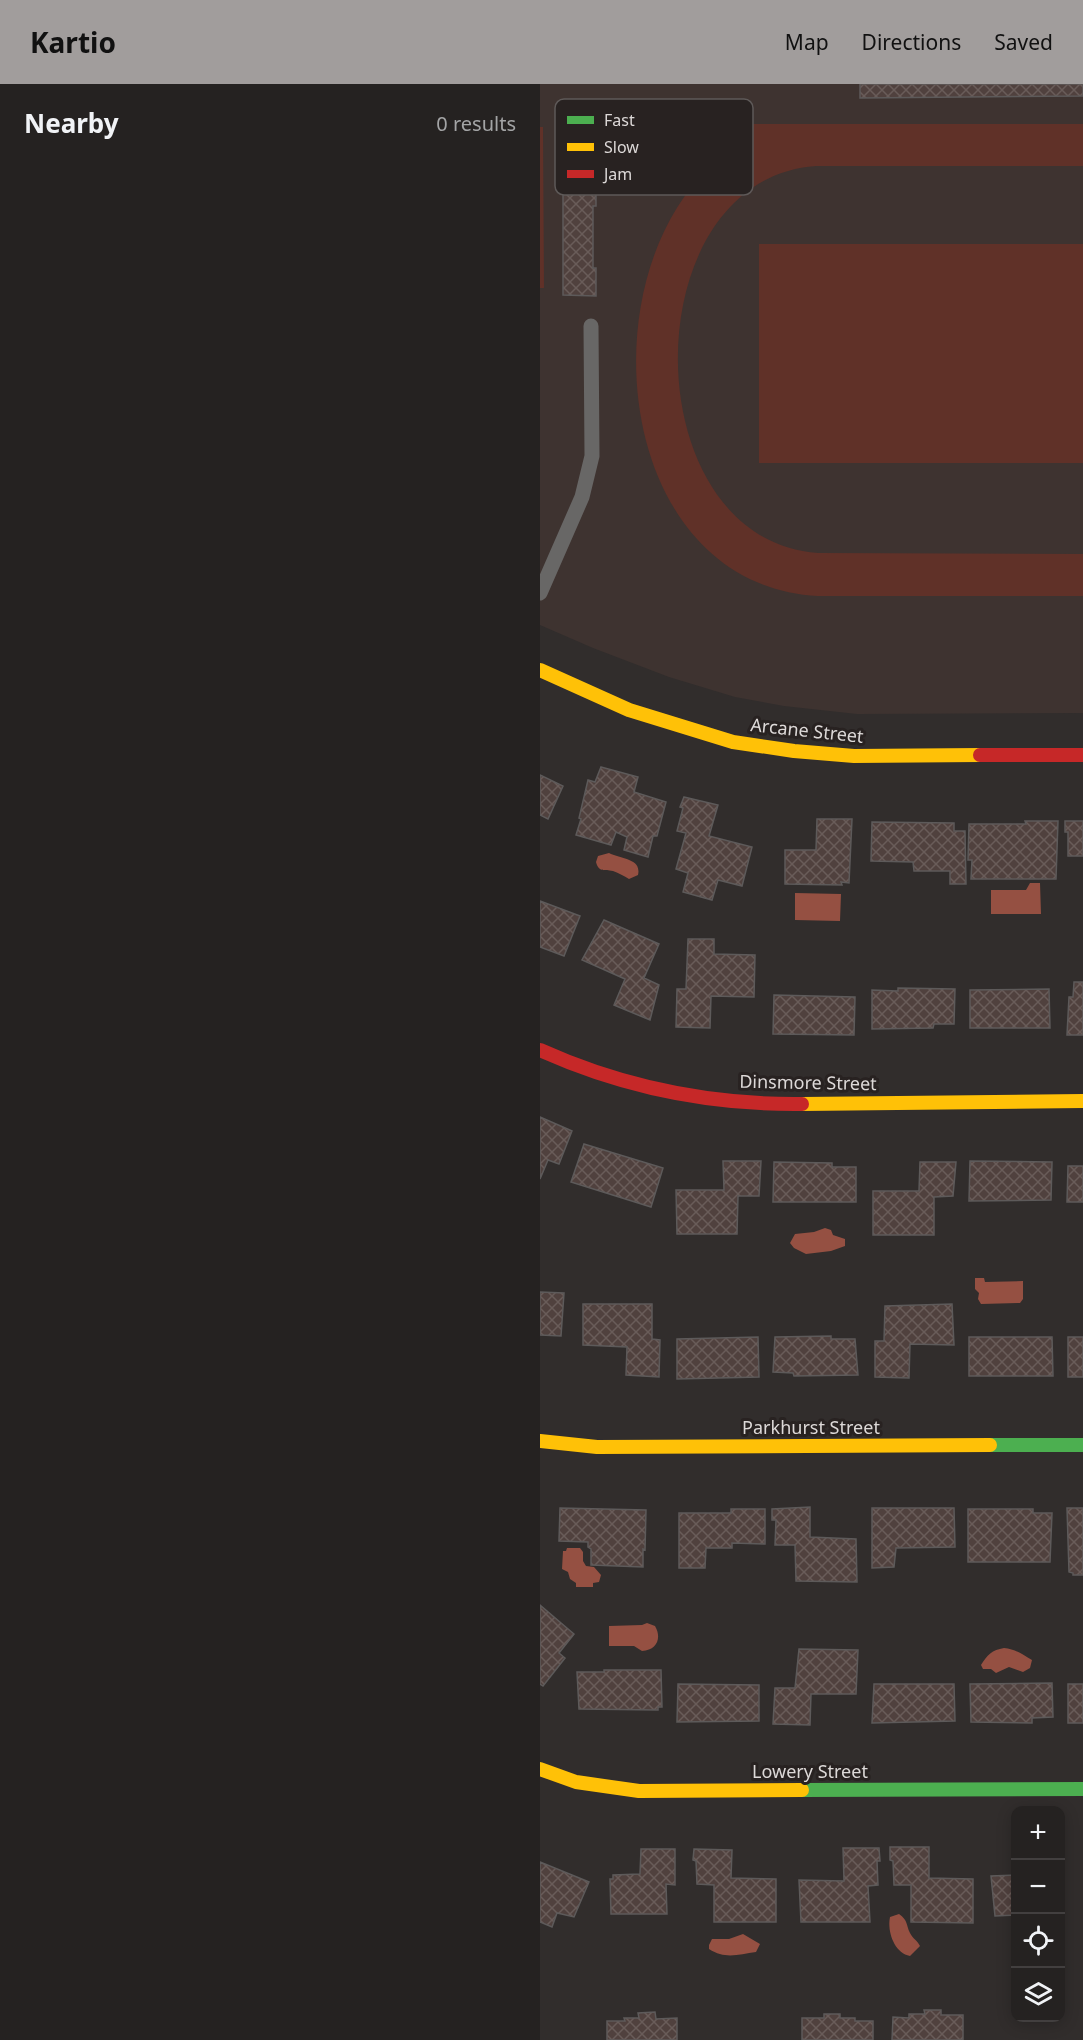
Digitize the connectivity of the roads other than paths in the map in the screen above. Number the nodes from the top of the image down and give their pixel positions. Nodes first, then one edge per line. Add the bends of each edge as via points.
1 (591, 326) dead end
2 (540, 593) edge
3 (540, 670) edge
4 (1083, 755) edge
5 (540, 1050) edge
6 (1083, 1101) edge
7 (540, 1441) edge
8 (1083, 1445) edge
9 (540, 1769) edge
10 (1083, 1789) edge

1 - 2 lane via 592,456 582,497
3 - 4 street, Arcane Street via 629,710 733,742 854,756
5 - 6 street, Dinsmore Street via 628,1082 696,1097 780,1104
7 - 8 street, Parkhurst Street via 597,1447
9 - 10 street, Lowery Street via 597,1787 639,1791

